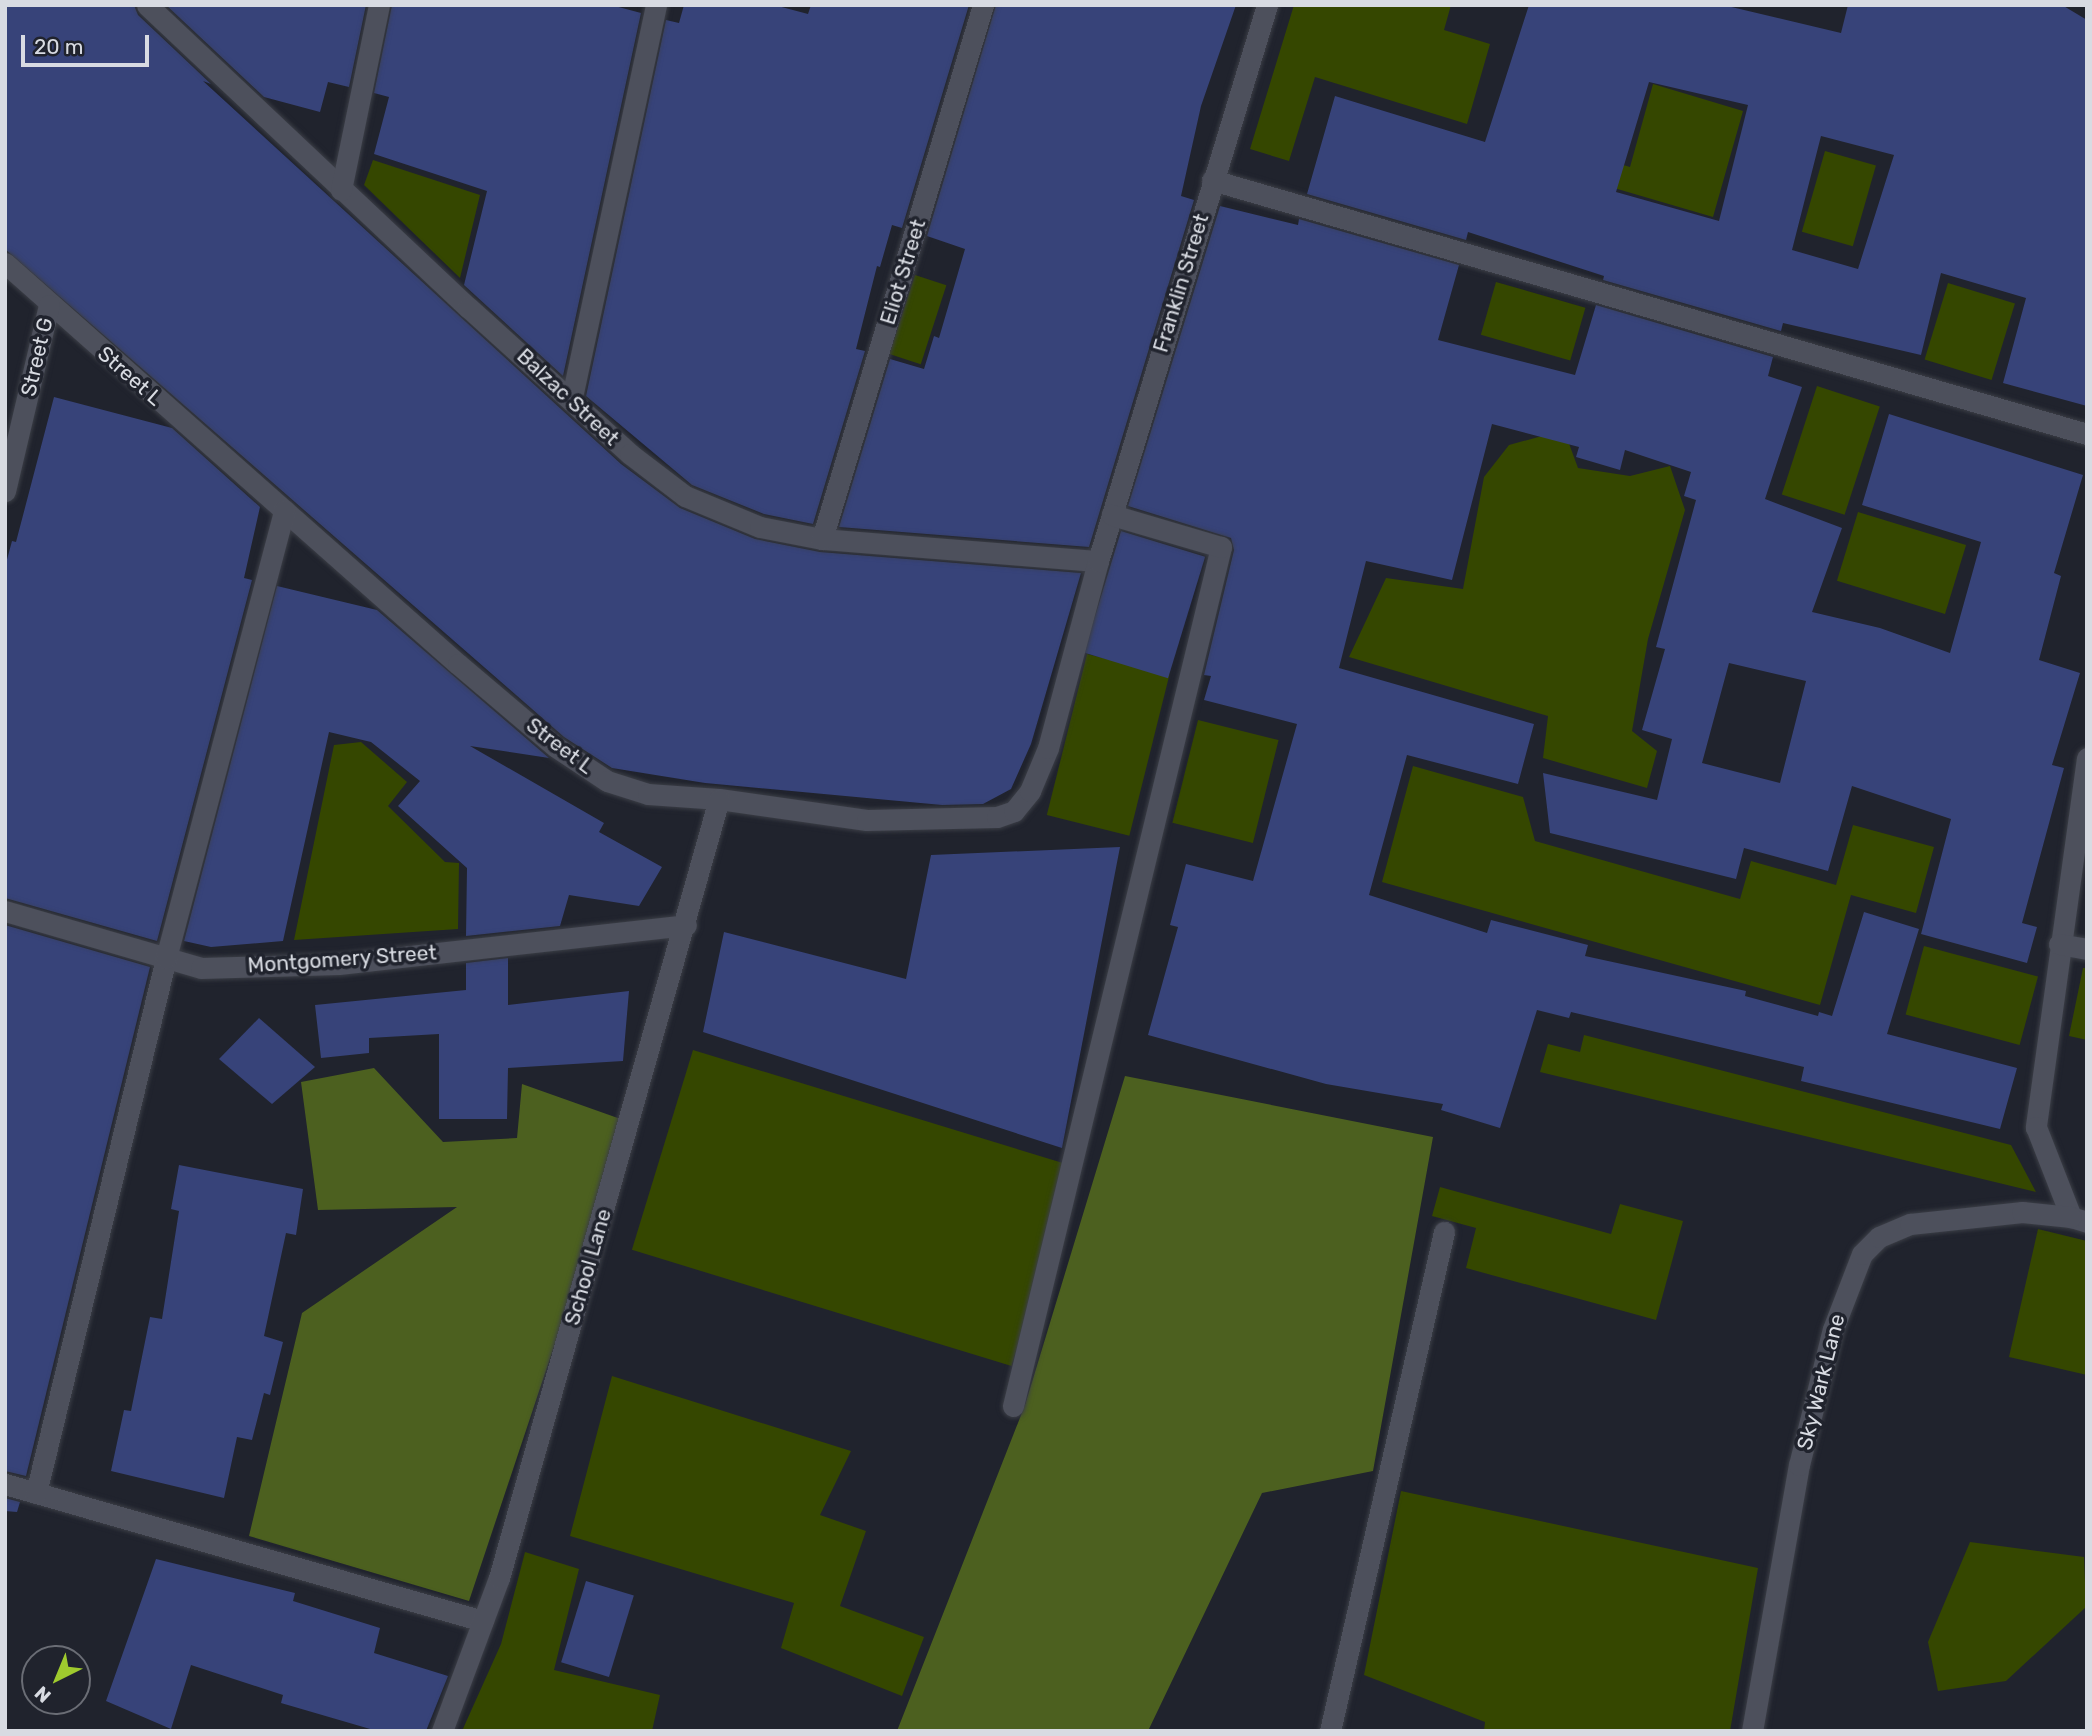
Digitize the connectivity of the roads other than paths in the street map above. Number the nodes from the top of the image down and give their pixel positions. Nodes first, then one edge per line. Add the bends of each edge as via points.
1 (147, 5) edge
2 (379, 5) edge
3 (656, 5) edge
4 (983, 5) edge
5 (1267, 5) edge
6 (1212, 180) junction
7 (341, 190) junction
8 (5, 262) edge
9 (49, 305) junction
10 (572, 397) junction
11 (2087, 434) edge
12 (5, 491) edge
13 (284, 509) junction
14 (1112, 515) junction
15 (822, 539) junction
16 (1098, 561) junction
17 (2087, 758) edge
18 (719, 799) junction
19 (5, 911) edge
20 (685, 925) junction
21 (2059, 944) junction
22 (2087, 949) edge
23 (166, 958) junction
24 (2079, 1220) edge
25 (1444, 1232) dead end
26 (1013, 1406) dead end
27 (5, 1484) edge
28 (36, 1493) junction
29 (483, 1621) junction
30 (442, 1731) edge
31 (1330, 1731) edge
32 (1752, 1731) edge

1 - 7 street, Balzac Street
2 - 7 street
3 - 10 street
4 - 15 street, Eliot Street
5 - 6 street, Franklin Street
6 - 11 street
6 - 14 street, Franklin Street
7 - 10 street, Balzac Street
8 - 9 street, Street L
9 - 12 street, Street G
9 - 13 street, Street L
10 - 15 street, Balzac Street via 630,454 685,496 761,527
13 - 18 street, Street L via 555,747 597,774 648,794
13 - 23 street
14 - 16 street, Franklin Street
14 - 26 street via 1221,547
15 - 16 street, Balzac Street
16 - 18 street, Street L via 1048,748 1030,791 1014,811 962,821 867,820
17 - 21 street
18 - 20 street, School Lane
19 - 23 street, Montgomery Street
20 - 23 street, Montgomery Street via 340,964 201,968
20 - 29 street, School Lane
21 - 22 street
21 - 24 street via 2036,1127
23 - 28 street
24 - 32 street, Sky Wark Lane via 2022,1212 1910,1224 1879,1237 1861,1254 1832,1329 1800,1465
25 - 31 street
27 - 28 street
28 - 29 street
29 - 30 street, School Lane

